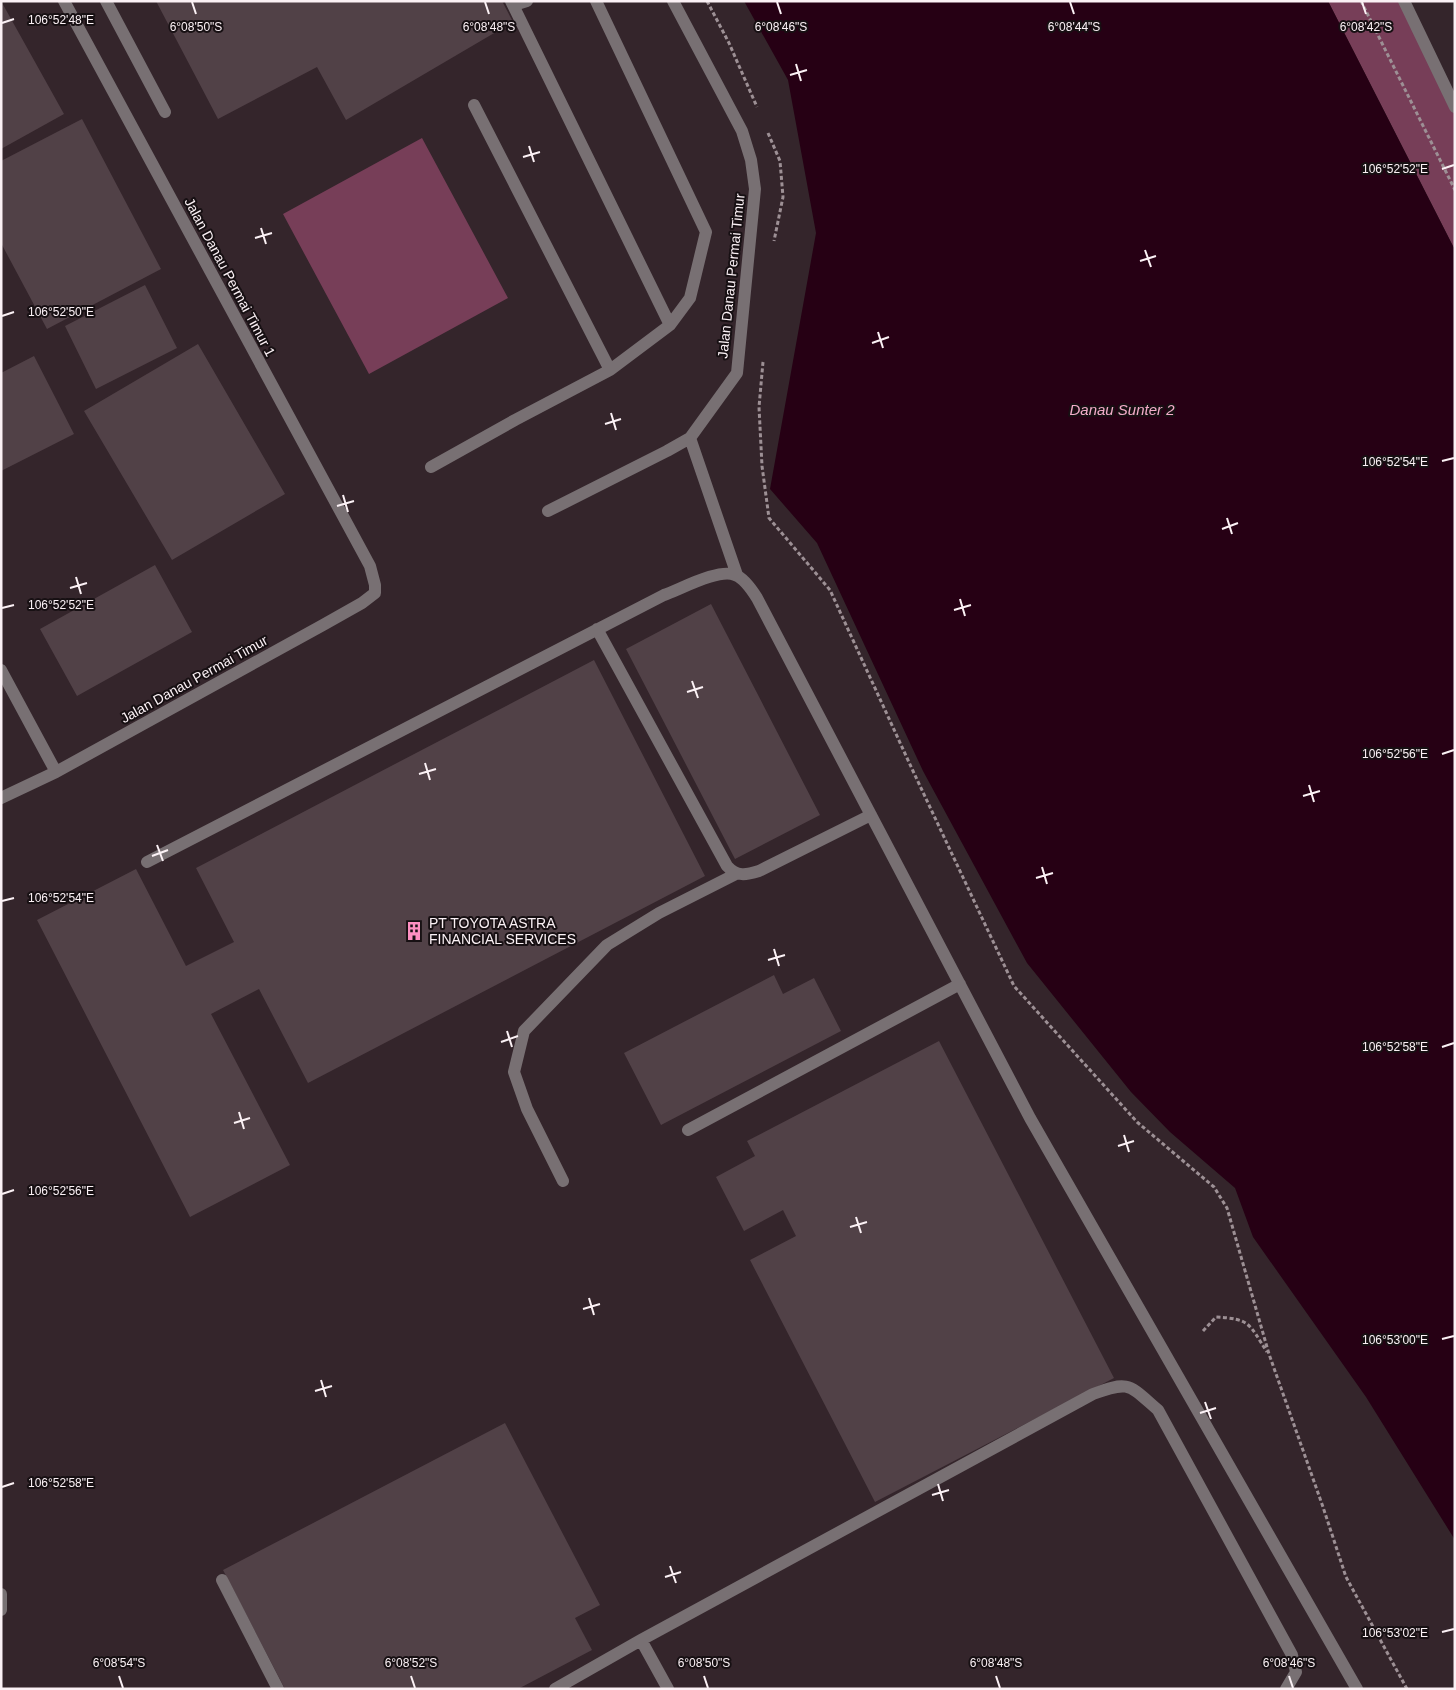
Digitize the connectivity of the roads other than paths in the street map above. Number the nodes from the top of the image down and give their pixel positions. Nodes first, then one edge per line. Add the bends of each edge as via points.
1 (64, 1) edge
2 (106, 1) edge
3 (526, 1) edge
4 (596, 1) edge
5 (673, 1) edge
6 (1404, 1) edge
7 (512, 3) edge
8 (474, 105) dead end
9 (1455, 107) edge
10 (165, 112) dead end
11 (670, 325) junction
12 (610, 370) junction
13 (690, 438) junction
14 (431, 467) dead end
15 (548, 511) dead end
16 (370, 566) joint
17 (737, 575) junction
18 (598, 629) junction
19 (1, 670) edge
20 (56, 772) junction
21 (1, 798) edge
22 (871, 814) junction
23 (147, 862) dead end
24 (736, 874) junction
25 (960, 984) junction
26 (688, 1130) dead end
27 (563, 1181) dead end
28 (222, 1580) dead end
29 (1, 1594) edge
30 (1, 1610) edge
31 (641, 1640) junction
32 (278, 1689) edge
33 (555, 1689) edge
34 (668, 1689) edge
35 (1286, 1689) edge
36 (1357, 1689) edge

1 - 16 street, Jalan Danau Permai Timur 1
2 - 10 street
3 - 7 street
4 - 11 street via 706,232 690,298
5 - 13 street, Jalan Danau Permai Timur via 742,131 755,189 737,374
6 - 9 street
7 - 11 street
8 - 12 street
11 - 12 street
12 - 14 street
13 - 15 street
13 - 17 street
16 - 20 street, Jalan Danau Permai Timur via 375,593 362,603
17 - 18 street via 715,575 664,595
17 - 22 street via 757,598
18 - 23 street
18 - 24 street via 727,866
19 - 20 street
20 - 21 street, Jalan Danau Permai Timur
22 - 24 street via 759,871
22 - 25 street
24 - 27 street via 659,913 607,945 524,1031 514,1072 527,1109
25 - 26 street
25 - 36 street via 1030,1118
28 - 32 street
29 - 30 street
31 - 33 street
31 - 34 street
31 - 35 street via 1093,1394 1120,1385 1132,1388 1158,1410 1292,1655 1296,1672

